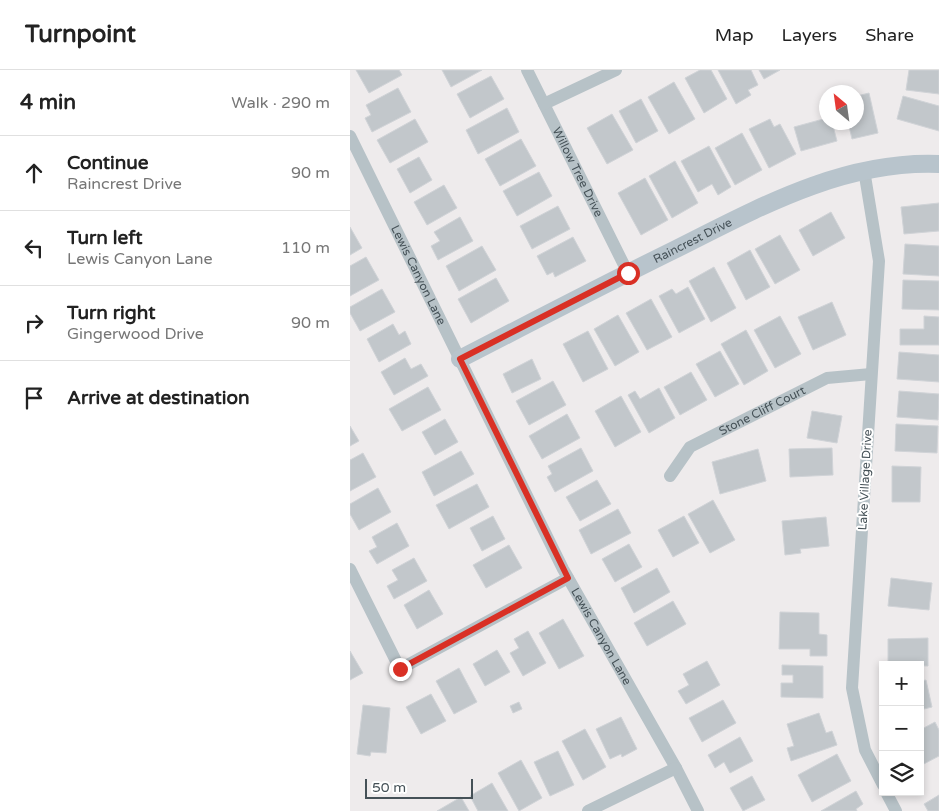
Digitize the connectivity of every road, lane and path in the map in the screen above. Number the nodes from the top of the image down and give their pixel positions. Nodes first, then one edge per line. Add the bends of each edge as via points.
1 (527, 70) edge
2 (616, 70) edge
3 (544, 104) junction
4 (350, 136) edge
5 (939, 164) edge
6 (864, 170) junction
7 (628, 273) junction
8 (460, 359) junction
9 (871, 374) junction
10 (670, 476) dead end
11 (350, 569) edge
12 (568, 578) junction
13 (676, 768) junction
14 (879, 777) edge
15 (888, 796) edge
16 (588, 811) edge
17 (698, 811) edge
18 (896, 811) edge

1 - 3 street, Willow Tree Drive
2 - 3 street
3 - 7 street, Willow Tree Drive
4 - 8 street, Lewis Canyon Lane
5 - 6 street, Raincrest Drive via 915,163
6 - 7 street, Raincrest Drive via 803,188
6 - 9 street, Lake Village Drive via 879,261
7 - 8 street, Raincrest Drive
8 - 12 street, Lewis Canyon Lane
9 - 10 street, Stone Cliff Court via 827,378 690,447
9 - 14 street, Lake Village Drive via 852,688 865,750
11 - 12 street via 400,669
12 - 13 street, Lewis Canyon Lane
13 - 16 street
13 - 17 street, Lewis Canyon Lane
15 - 18 street

